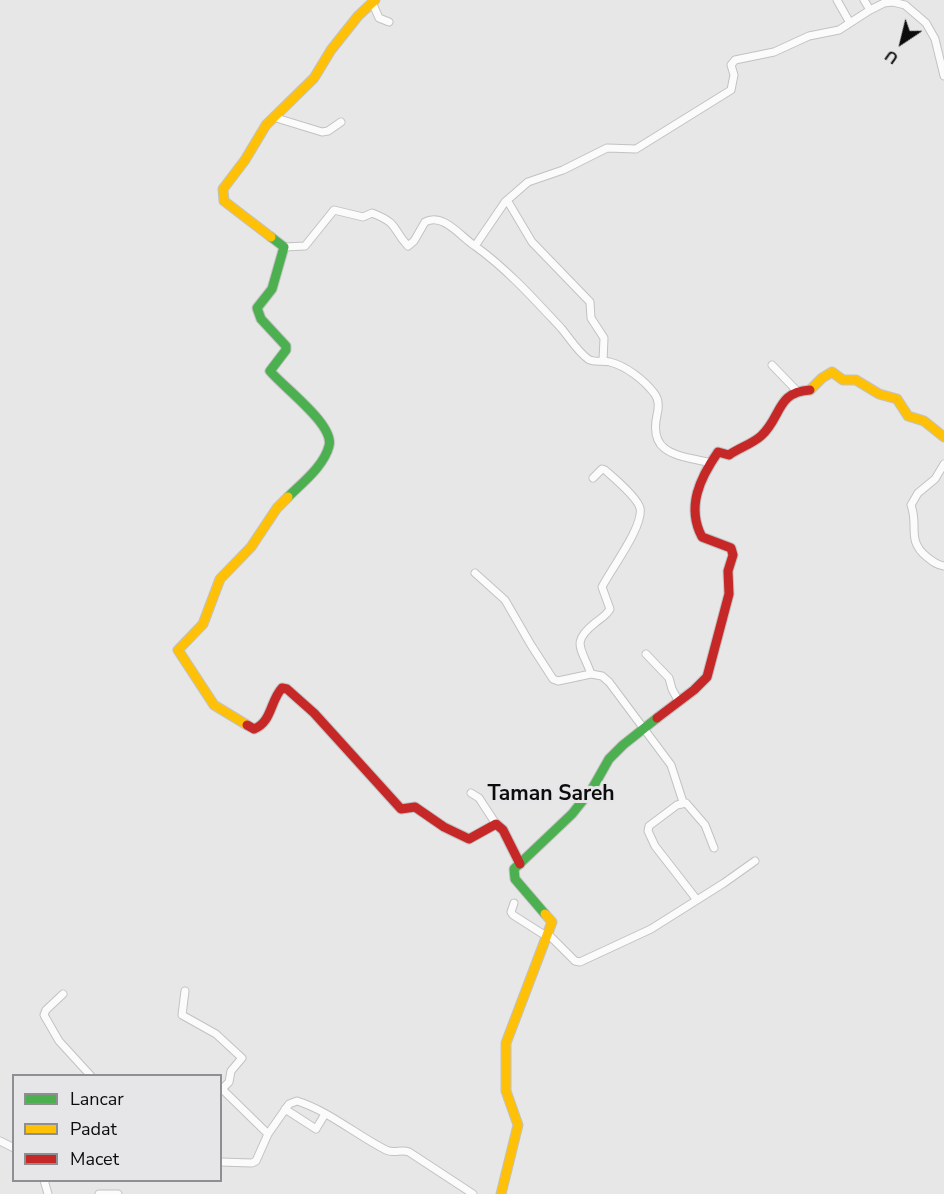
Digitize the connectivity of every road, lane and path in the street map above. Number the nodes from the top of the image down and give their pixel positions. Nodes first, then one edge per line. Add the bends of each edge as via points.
1 (837, 0) edge
2 (864, 0) edge
3 (374, 1) edge
4 (870, 9) junction
5 (389, 22) dead end
6 (850, 23) junction
7 (944, 76) edge
8 (273, 117) junction
9 (341, 122) dead end
10 (507, 200) junction
11 (475, 246) junction
12 (284, 247) junction
13 (603, 361) junction
14 (772, 365) dead end
15 (797, 391) junction
16 (944, 437) edge
17 (711, 463) junction
18 (944, 464) edge
19 (593, 478) dead end
20 (944, 566) edge
21 (475, 573) dead end
22 (646, 654) dead end
23 (591, 674) junction
24 (679, 702) junction
25 (644, 728) junction
26 (471, 793) dead end
27 (683, 802) junction
28 (496, 824) junction
29 (714, 848) dead end
30 (755, 861) dead end
31 (520, 864) junction
32 (697, 900) junction
33 (514, 903) dead end
34 (546, 935) junction
35 (185, 991) dead end
36 (63, 994) dead end
37 (89, 1074) edge
38 (222, 1089) edge
39 (222, 1091) edge
40 (285, 1109) junction
41 (325, 1114) junction
42 (268, 1134) junction
43 (222, 1162) edge
44 (99, 1194) edge
45 (118, 1194) edge
46 (473, 1194) edge
47 (501, 1194) edge

1 - 6 street
2 - 4 street
3 - 5 street via 379,18
3 - 8 street via 331,50 314,78
4 - 6 street
4 - 7 street via 892,2 905,5 926,22 935,39
6 - 10 street via 774,52 735,60 731,65 731,90 645,145 636,149 608,148 528,182
8 - 9 street via 322,132
8 - 12 street via 223,189 222,199
10 - 11 street
10 - 13 street via 532,242 590,303 591,318 605,342
11 - 12 street via 434,219 425,222 408,246 388,220 372,213 363,217 334,210 305,246
11 - 13 street via 517,282 588,360
12 - 28 street via 272,289 258,308 261,319 286,346 270,371 318,420 330,439 329,447 299,488 278,507 257,539 219,580 202,626 179,647 179,653 214,705 254,729 265,723 277,691 287,689 314,713 400,809 416,807 469,839
13 - 17 street via 626,369 655,394 658,409 654,429 659,444 673,453
14 - 15 street
15 - 16 street via 811,390 833,372 843,380 856,380 879,394 897,399 908,416 924,421
15 - 17 street via 781,405 759,437 729,455 718,452
17 - 24 street via 693,515 702,537 732,550 730,588 710,671
18 - 20 street via 911,505 915,543 928,558
19 - 23 street via 605,470 640,507 634,533 602,587 607,614 580,638
21 - 23 street via 505,600 553,679
22 - 24 street via 669,678
23 - 25 street via 604,677
24 - 25 street
25 - 27 street via 671,765
25 - 31 street via 609,759 572,814
26 - 28 street
27 - 29 street via 705,825
27 - 32 street via 655,820 648,831
28 - 31 street
30 - 32 street
31 - 34 street via 514,869 514,877 551,919
32 - 34 street via 651,929 580,962
33 - 34 street via 513,915
34 - 47 street via 506,1043 506,1091 518,1125
35 - 38 street via 182,1015 216,1034 242,1058
36 - 37 street via 44,1015 59,1041
39 - 42 street
40 - 41 street via 297,1101
40 - 41 street via 316,1129
40 - 42 street
41 - 46 street via 389,1151 409,1152
42 - 43 street via 256,1161
44 - 45 street

